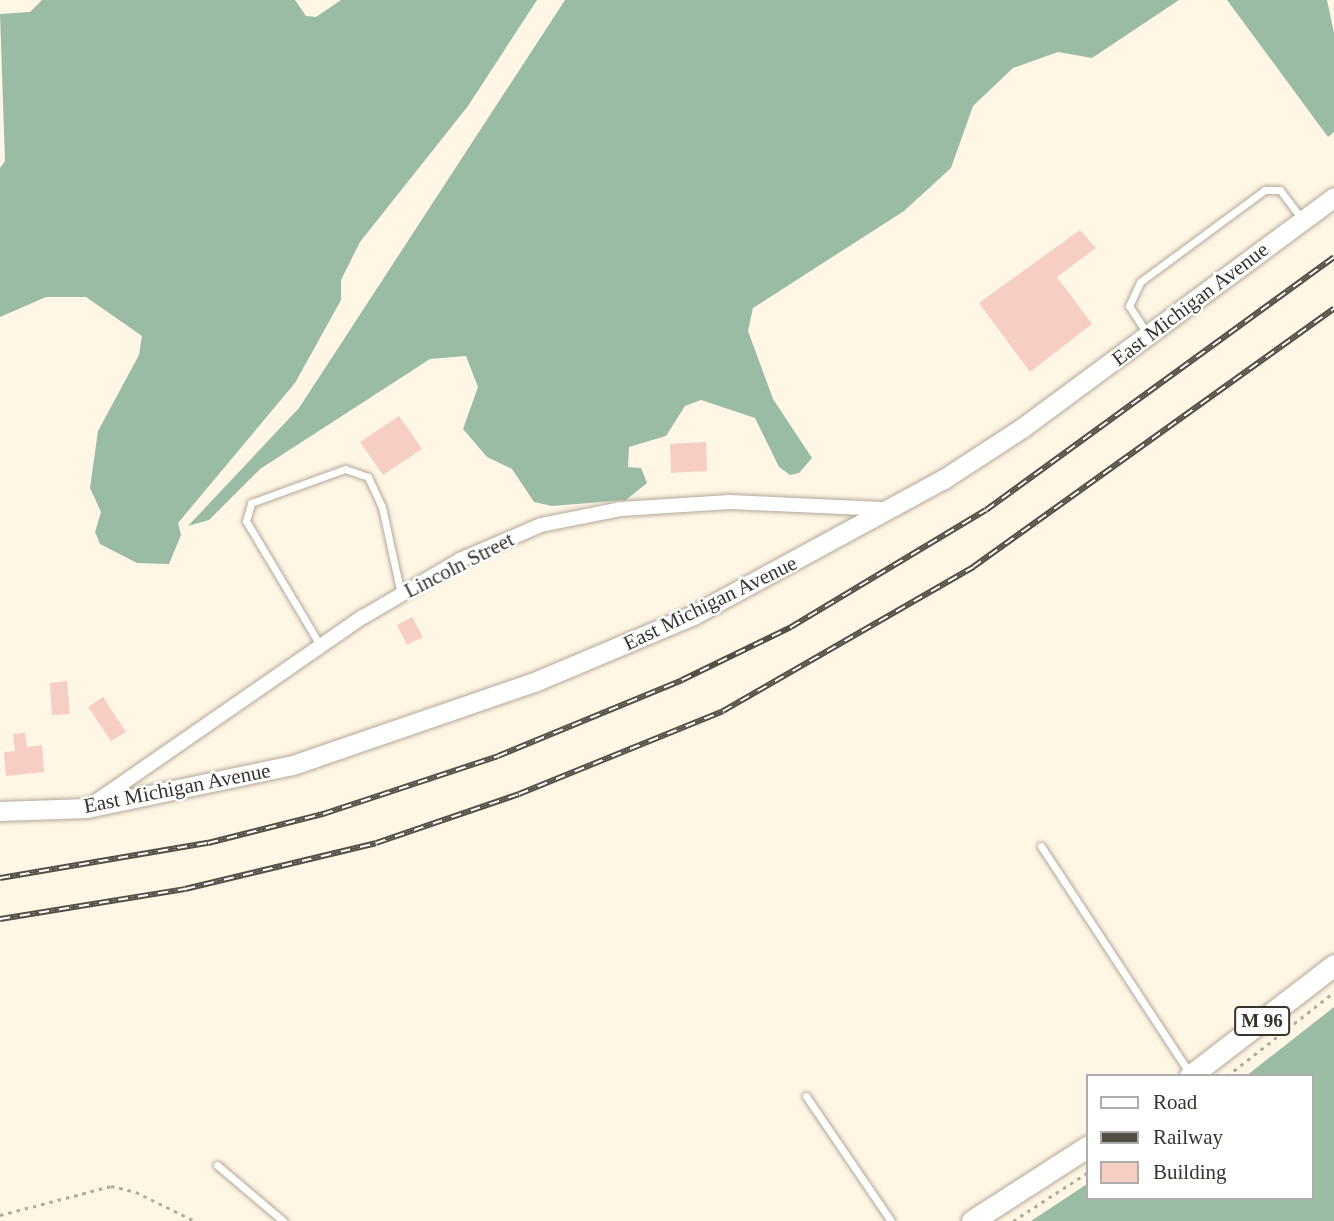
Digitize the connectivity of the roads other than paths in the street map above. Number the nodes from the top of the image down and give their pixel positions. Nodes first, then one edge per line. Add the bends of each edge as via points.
1 (1334, 197) edge
2 (1303, 220) junction
3 (1149, 335) junction
4 (893, 509) junction
5 (401, 595) junction
6 (320, 645) junction
7 (87, 808) junction
8 (0, 811) edge
9 (1041, 846) dead end
10 (1334, 965) edge
11 (1189, 1074) edge
12 (1191, 1074) edge
13 (806, 1096) dead end
14 (1086, 1148) edge
15 (217, 1165) dead end
16 (283, 1221) edge
17 (891, 1221) edge
18 (972, 1221) edge

1 - 2 street, East Michigan Avenue
2 - 3 street, East Michigan Avenue
2 - 3 lane via 1280,190 1265,190 1140,282 1129,306
3 - 4 street, East Michigan Avenue via 1022,428
4 - 5 street, Lincoln Street via 730,502 571,517 495,544
4 - 7 street, East Michigan Avenue via 693,615 534,682 293,765
5 - 6 street, Lincoln Street
5 - 6 lane via 382,507 368,477 345,469 251,503 246,521
6 - 7 street, Lincoln Street
7 - 8 street, East Michigan Avenue
9 - 11 lane
10 - 12 main road, M 96
13 - 17 lane
14 - 18 main road
15 - 16 lane

